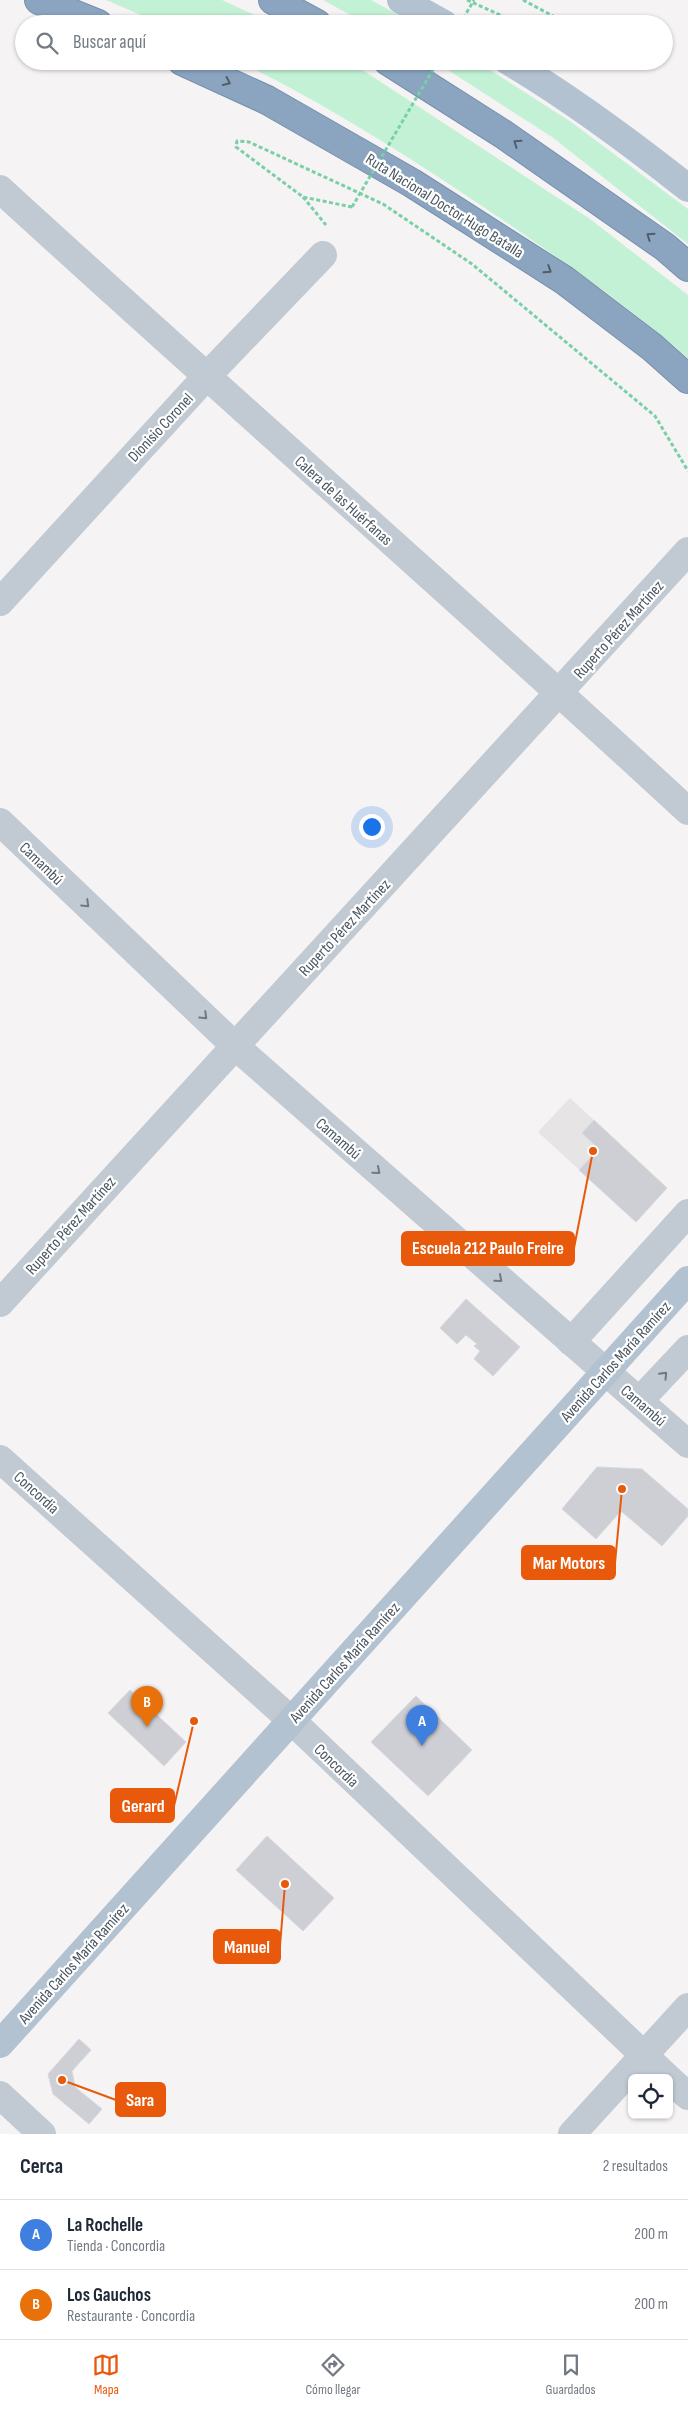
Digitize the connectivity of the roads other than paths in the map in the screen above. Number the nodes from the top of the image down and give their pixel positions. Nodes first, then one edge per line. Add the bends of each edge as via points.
1 (40, 0) edge
2 (273, 0) edge
3 (401, 0) edge
4 (76, 15) edge
5 (300, 15) edge
6 (432, 15) edge
7 (201, 70) edge
8 (402, 70) edge
9 (523, 70) edge
10 (688, 188) edge
11 (0, 189) edge
12 (323, 255) dead end
13 (688, 267) edge
14 (206, 377) junction
15 (688, 379) edge
16 (688, 551) edge
17 (0, 602) edge
18 (560, 693) junction
19 (688, 811) edge
20 (0, 822) edge
21 (234, 1045) junction
22 (688, 1213) edge
23 (688, 1280) edge
24 (0, 1303) edge
25 (571, 1342) junction
26 (688, 1349) edge
27 (606, 1372) junction
28 (640, 1400) junction
29 (688, 1444) edge
30 (0, 1459) edge
31 (292, 1722) junction
32 (688, 2007) edge
33 (0, 2044) edge
34 (644, 2056) junction
35 (664, 2074) edge
36 (673, 2082) edge
37 (0, 2095) edge
38 (688, 2096) edge
39 (42, 2134) edge
40 (572, 2134) edge

1 - 4 highway
2 - 5 highway
3 - 6 main road
7 -> 15 highway, Ruta Nacional Doctor Hugo Batalla via 266,100 412,183 564,280 652,347
13 -> 8 highway via 665,247 503,134
9 - 10 main road
11 - 14 street, Calera de las Huérfanas
12 - 14 street, Dionisio Coronel
14 - 17 street, Dionisio Coronel
14 - 18 street, Calera de las Huérfanas
16 - 18 street, Ruperto Pérez Martínez
18 - 19 street, Calera de las Huérfanas
18 - 21 street, Ruperto Pérez Martínez
20 -> 21 street, Camambú
21 - 24 street, Ruperto Pérez Martínez
21 -> 25 street, Camambú
22 - 25 street
23 - 27 main road, Avenida Carlos María Ramírez
25 - 27 street, Camambú
28 -> 26 street
27 - 28 street, Camambú
27 - 31 main road, Avenida Carlos María Ramírez
28 - 29 street, Camambú
30 - 31 street, Concordia
31 - 33 main road, Avenida Carlos María Ramírez
31 - 34 street, Concordia
32 - 34 street
34 - 35 street, Concordia
34 - 40 street
36 - 38 street, Concordia
37 - 39 street

